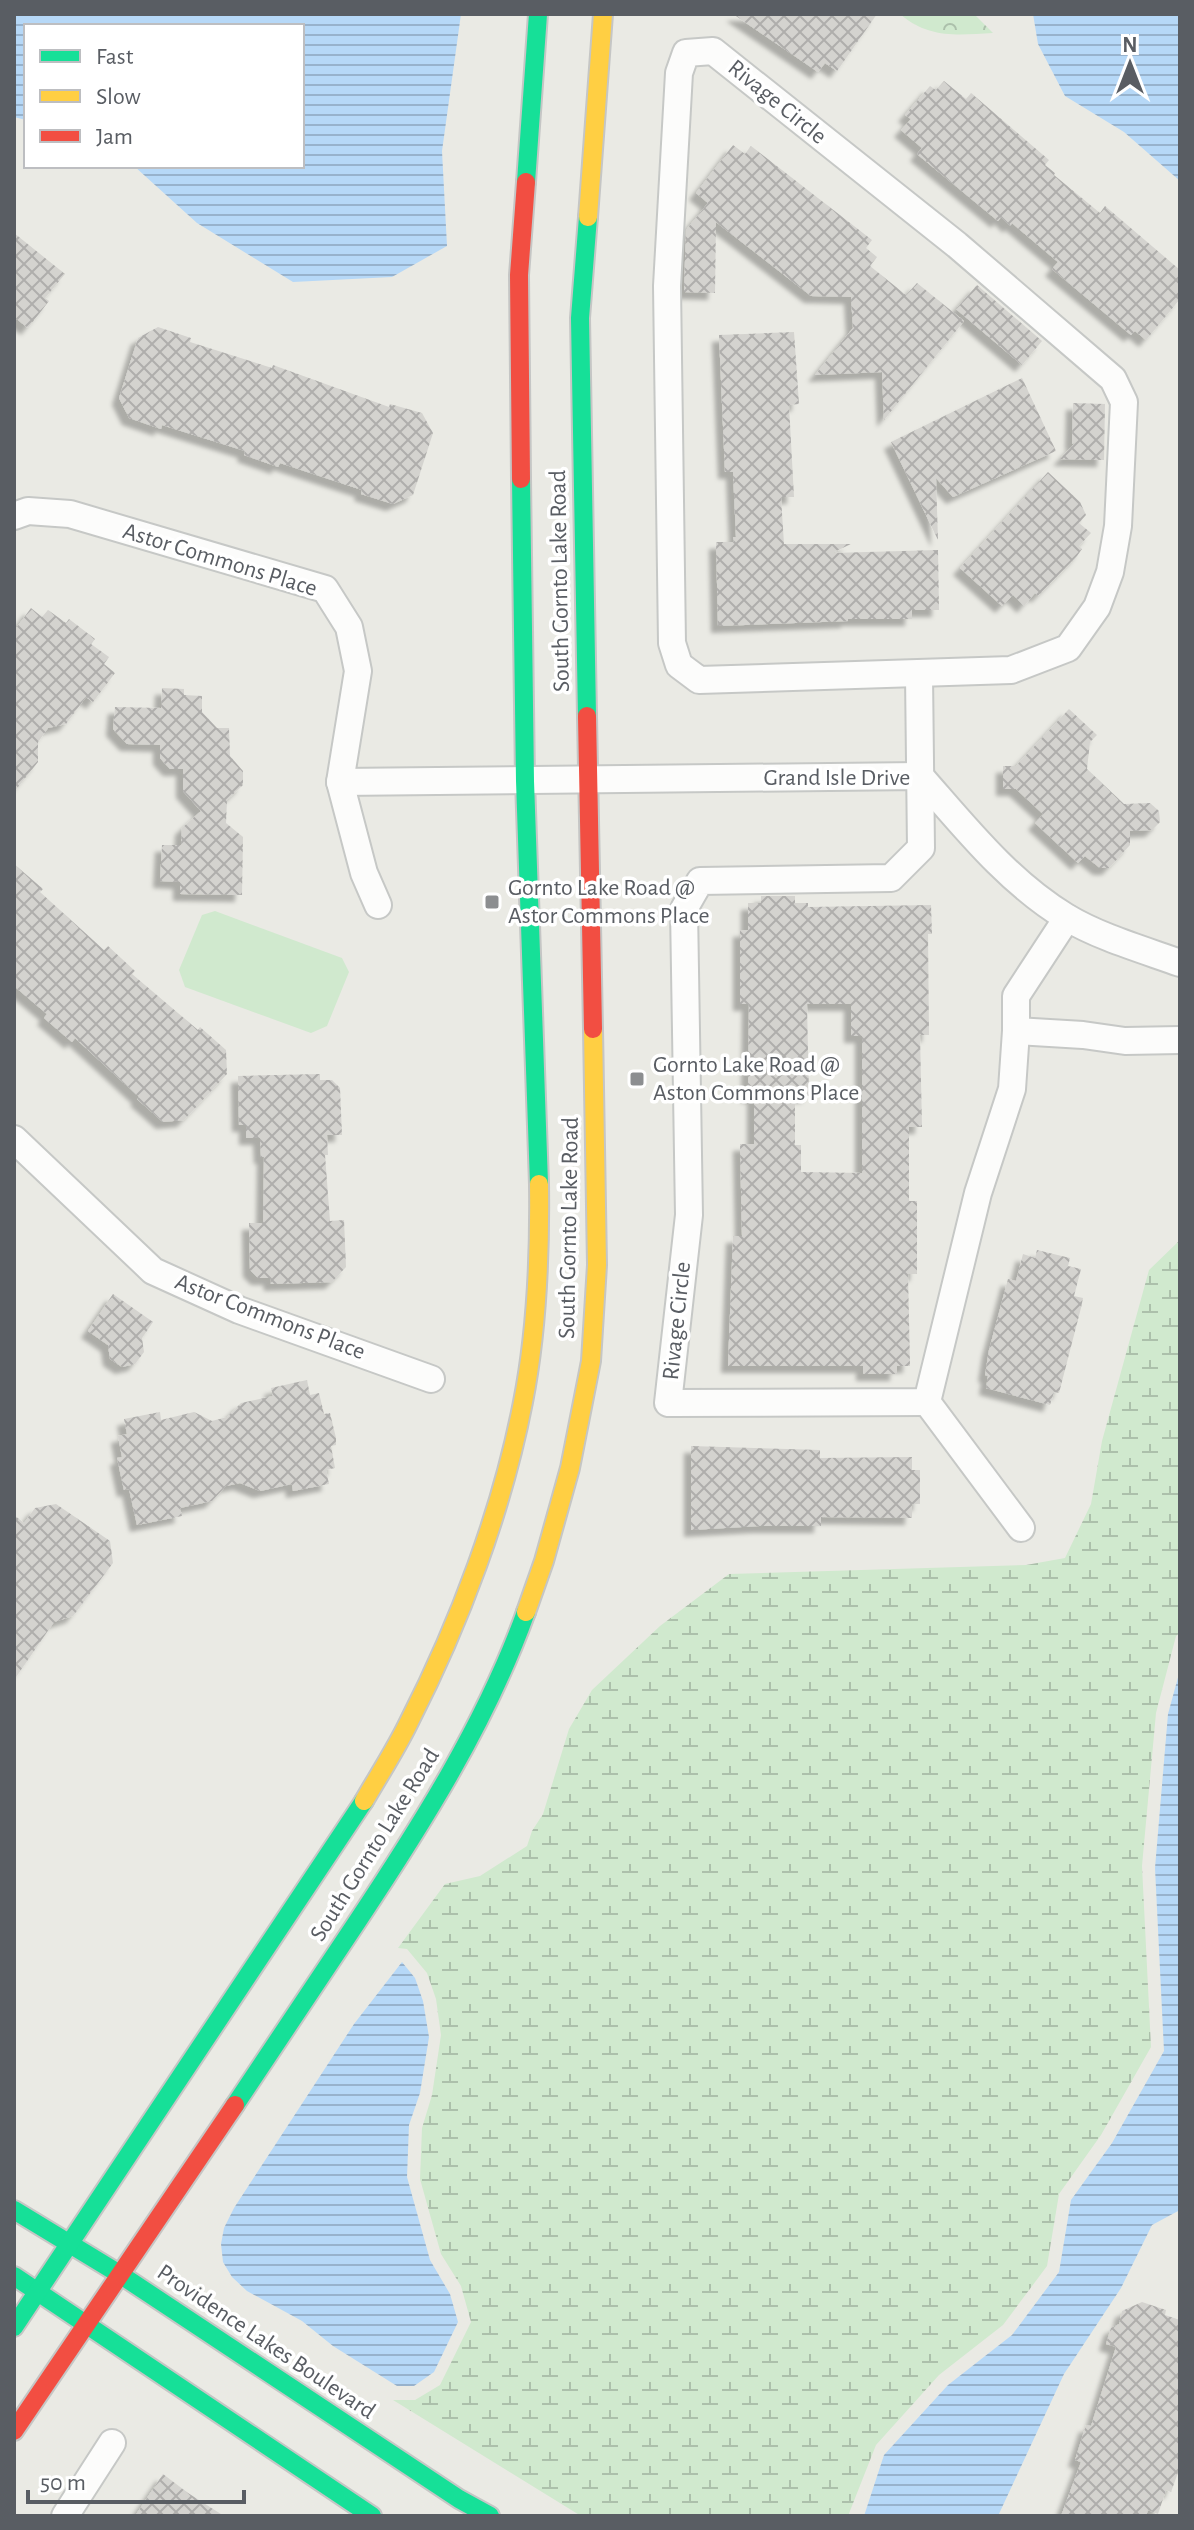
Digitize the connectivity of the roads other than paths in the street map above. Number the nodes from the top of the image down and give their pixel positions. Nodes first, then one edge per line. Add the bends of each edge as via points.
1 (538, 14) edge
2 (603, 14) edge
3 (14, 516) edge
4 (919, 675) junction
5 (920, 776) junction
6 (589, 780) junction
7 (525, 781) junction
8 (340, 782) junction
9 (378, 905) dead end
10 (1067, 918) junction
11 (1180, 963) edge
12 (1016, 1031) junction
13 (1180, 1040) edge
14 (14, 1139) edge
15 (431, 1379) dead end
16 (927, 1402) junction
17 (1021, 1528) dead end
18 (14, 2210) edge
19 (69, 2243) junction
20 (121, 2275) junction
21 (14, 2276) edge
22 (37, 2292) junction
23 (87, 2326) junction
24 (14, 2327) edge
25 (14, 2431) edge
26 (112, 2443) dead end
27 (65, 2516) edge
28 (372, 2516) edge
29 (490, 2516) edge

1 - 7 street, South Gornto Lake Road via 519,275
2 - 6 street, South Gornto Lake Road via 580,318
3 - 8 street, Astor Commons Place via 28,511 70,514 325,589 349,627 358,671
4 - 4 street, Rivage Circle via 1011,670 1068,648 1097,607 1110,572 1118,526 1124,402 1113,379 957,245 713,51 686,53 679,73 667,286 672,643 679,665 699,680
4 - 5 street, Rivage Circle
5 - 6 street, Grand Isle Drive
5 - 10 street, Grand Isle Drive via 982,847
5 - 16 street, Rivage Circle via 921,848 891,878 700,881 684,909 689,1215 668,1403
6 - 7 street, Grand Isle Drive
6 - 20 street, South Gornto Lake Road via 597,1265 591,1361 570,1468 544,1561 508,1662 465,1748 397,1861
7 - 8 street
7 - 19 street, South Gornto Lake Road via 539,1188 537,1294 523,1402 491,1524 453,1626 409,1723 371,1789
8 - 9 street, Astor Commons Place
10 - 11 street, Grand Isle Drive
10 - 12 street via 1016,996
12 - 13 street via 1125,1041
12 - 16 street via 1012,1089 978,1193
14 - 15 street, Astor Commons Place via 153,1271 239,1310
16 - 17 street
18 - 19 street, Providence Lakes Boulevard
19 - 20 street, Providence Lakes Boulevard
19 - 22 street, South Gornto Lake Road
20 - 23 street, South Gornto Lake Road
20 - 29 street, Providence Lakes Boulevard
21 - 22 street
22 - 23 street
22 - 24 street, South Gornto Lake Road
23 - 25 street, South Gornto Lake Road
23 - 28 street
26 - 27 street

